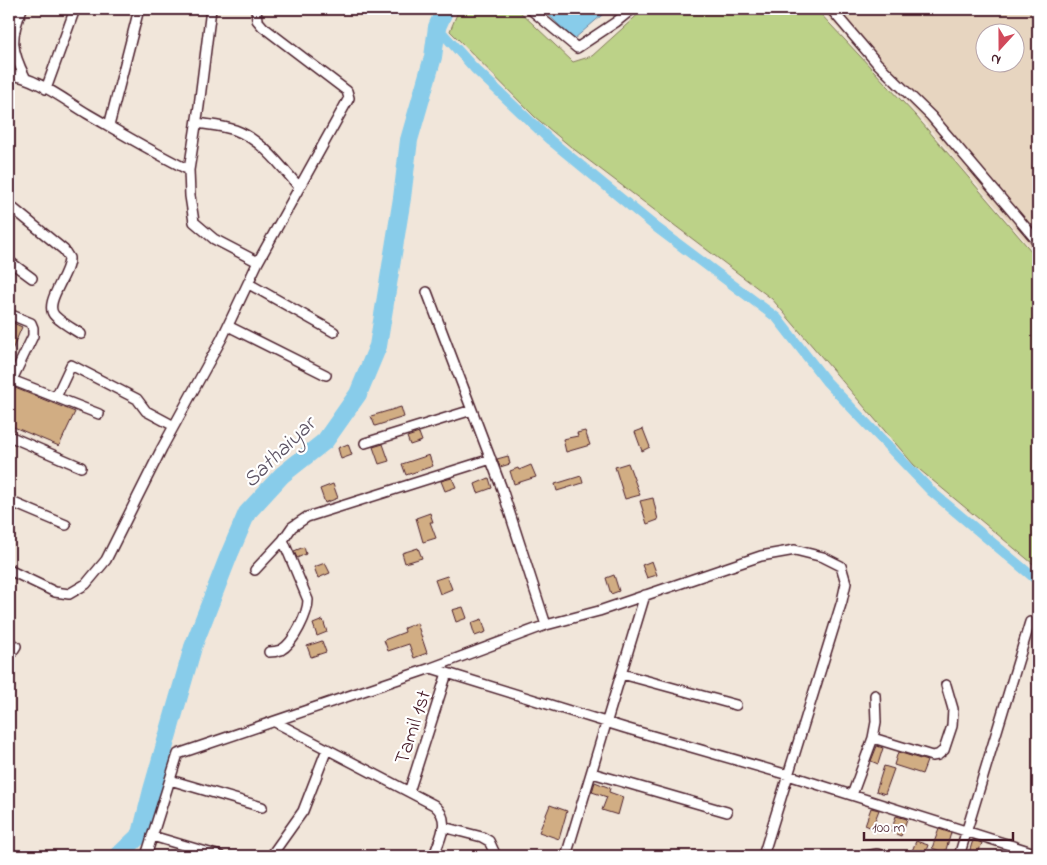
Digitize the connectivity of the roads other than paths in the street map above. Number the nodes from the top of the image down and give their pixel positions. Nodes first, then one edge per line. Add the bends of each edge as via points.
1 (22, 9) edge
2 (75, 9) edge
3 (139, 9) edge
4 (211, 9) edge
5 (256, 9) edge
6 (530, 9) edge
7 (632, 9) edge
8 (831, 9) edge
9 (9, 75) edge
10 (25, 77) junction
11 (46, 89) junction
12 (196, 123) junction
13 (109, 126) junction
14 (189, 170) junction
15 (299, 187) junction
16 (9, 205) edge
17 (1038, 242) edge
18 (9, 261) edge
19 (258, 262) junction
20 (32, 278) dead end
21 (249, 284) junction
22 (427, 292) dead end
23 (9, 314) edge
24 (228, 326) junction
25 (334, 332) dead end
26 (81, 334) dead end
27 (326, 374) dead end
28 (10, 382) edge
29 (56, 397) junction
30 (472, 410) junction
31 (99, 414) dead end
32 (174, 426) junction
33 (9, 436) edge
34 (365, 443) dead end
35 (491, 460) junction
36 (82, 467) dead end
37 (9, 501) edge
38 (66, 525) dead end
39 (283, 540) junction
40 (9, 570) edge
41 (255, 570) dead end
42 (645, 595) junction
43 (1030, 622) dead end
44 (546, 625) junction
45 (9, 642) edge
46 (269, 652) dead end
47 (9, 657) edge
48 (431, 668) junction
49 (448, 674) junction
50 (622, 674) junction
51 (946, 685) dead end
52 (875, 695) dead end
53 (736, 705) dead end
54 (275, 722) junction
55 (608, 723) junction
56 (873, 738) junction
57 (327, 749) junction
58 (592, 773) junction
59 (788, 775) junction
60 (170, 780) junction
61 (409, 792) junction
62 (852, 795) junction
63 (262, 807) dead end
64 (727, 812) dead end
65 (443, 827) junction
66 (967, 831) junction
67 (152, 836) junction
68 (203, 854) edge
69 (1038, 854) edge
70 (146, 856) edge
71 (220, 856) edge
72 (271, 856) edge
73 (434, 856) edge
74 (496, 856) edge
75 (566, 856) edge
76 (763, 856) edge
77 (866, 856) edge
78 (883, 856) edge
79 (959, 856) edge

1 - 10 street via 12,41
2 - 11 street
3 - 13 street
4 - 12 street
5 - 15 street via 256,20 263,27 349,95
6 - 7 street via 578,48
8 - 17 street via 877,63 931,116
9 - 10 street
10 - 11 street
11 - 13 street
12 - 14 street
12 - 15 street via 220,126 246,135 263,147
13 - 14 street
14 - 19 street via 194,222 214,239
15 - 19 street
16 - 26 street via 64,250 69,258 51,303 51,311
18 - 20 street
19 - 21 street
21 - 24 street
21 - 25 street
22 - 30 street
23 - 28 street via 31,323 34,328
24 - 27 street
24 - 32 street
28 - 29 street
29 - 31 street
29 - 32 street via 71,365 136,399 146,411
30 - 34 street
30 - 35 street
32 - 40 street via 106,560 86,584 69,594 55,592
33 - 36 street
35 - 39 street via 306,517
35 - 44 street
37 - 38 street
39 - 41 street
39 - 46 street via 308,607 287,645
42 - 44 street
42 - 50 street
42 - 59 street via 761,556 795,550 823,557 841,566 846,583 842,601
43 - 66 street
44 - 48 street
45 - 47 street via 16,646
48 - 49 street
48 - 54 street
49 - 55 street
49 - 61 street, Tamil 1st
50 - 53 street
50 - 55 street
51 - 56 street via 954,716 944,750 938,755
52 - 56 street
54 - 57 street
54 - 60 street via 178,754
55 - 58 street
55 - 59 street
56 - 62 street
57 - 61 street
57 - 72 street via 302,811
58 - 64 street
58 - 75 street
59 - 62 street
59 - 76 street
60 - 63 street
60 - 67 street
61 - 65 street via 441,811
62 - 66 street
65 - 73 street
65 - 74 street via 482,837 489,841
66 - 69 street
66 - 79 street
67 - 68 street
67 - 70 street
68 - 71 street
77 - 78 street

